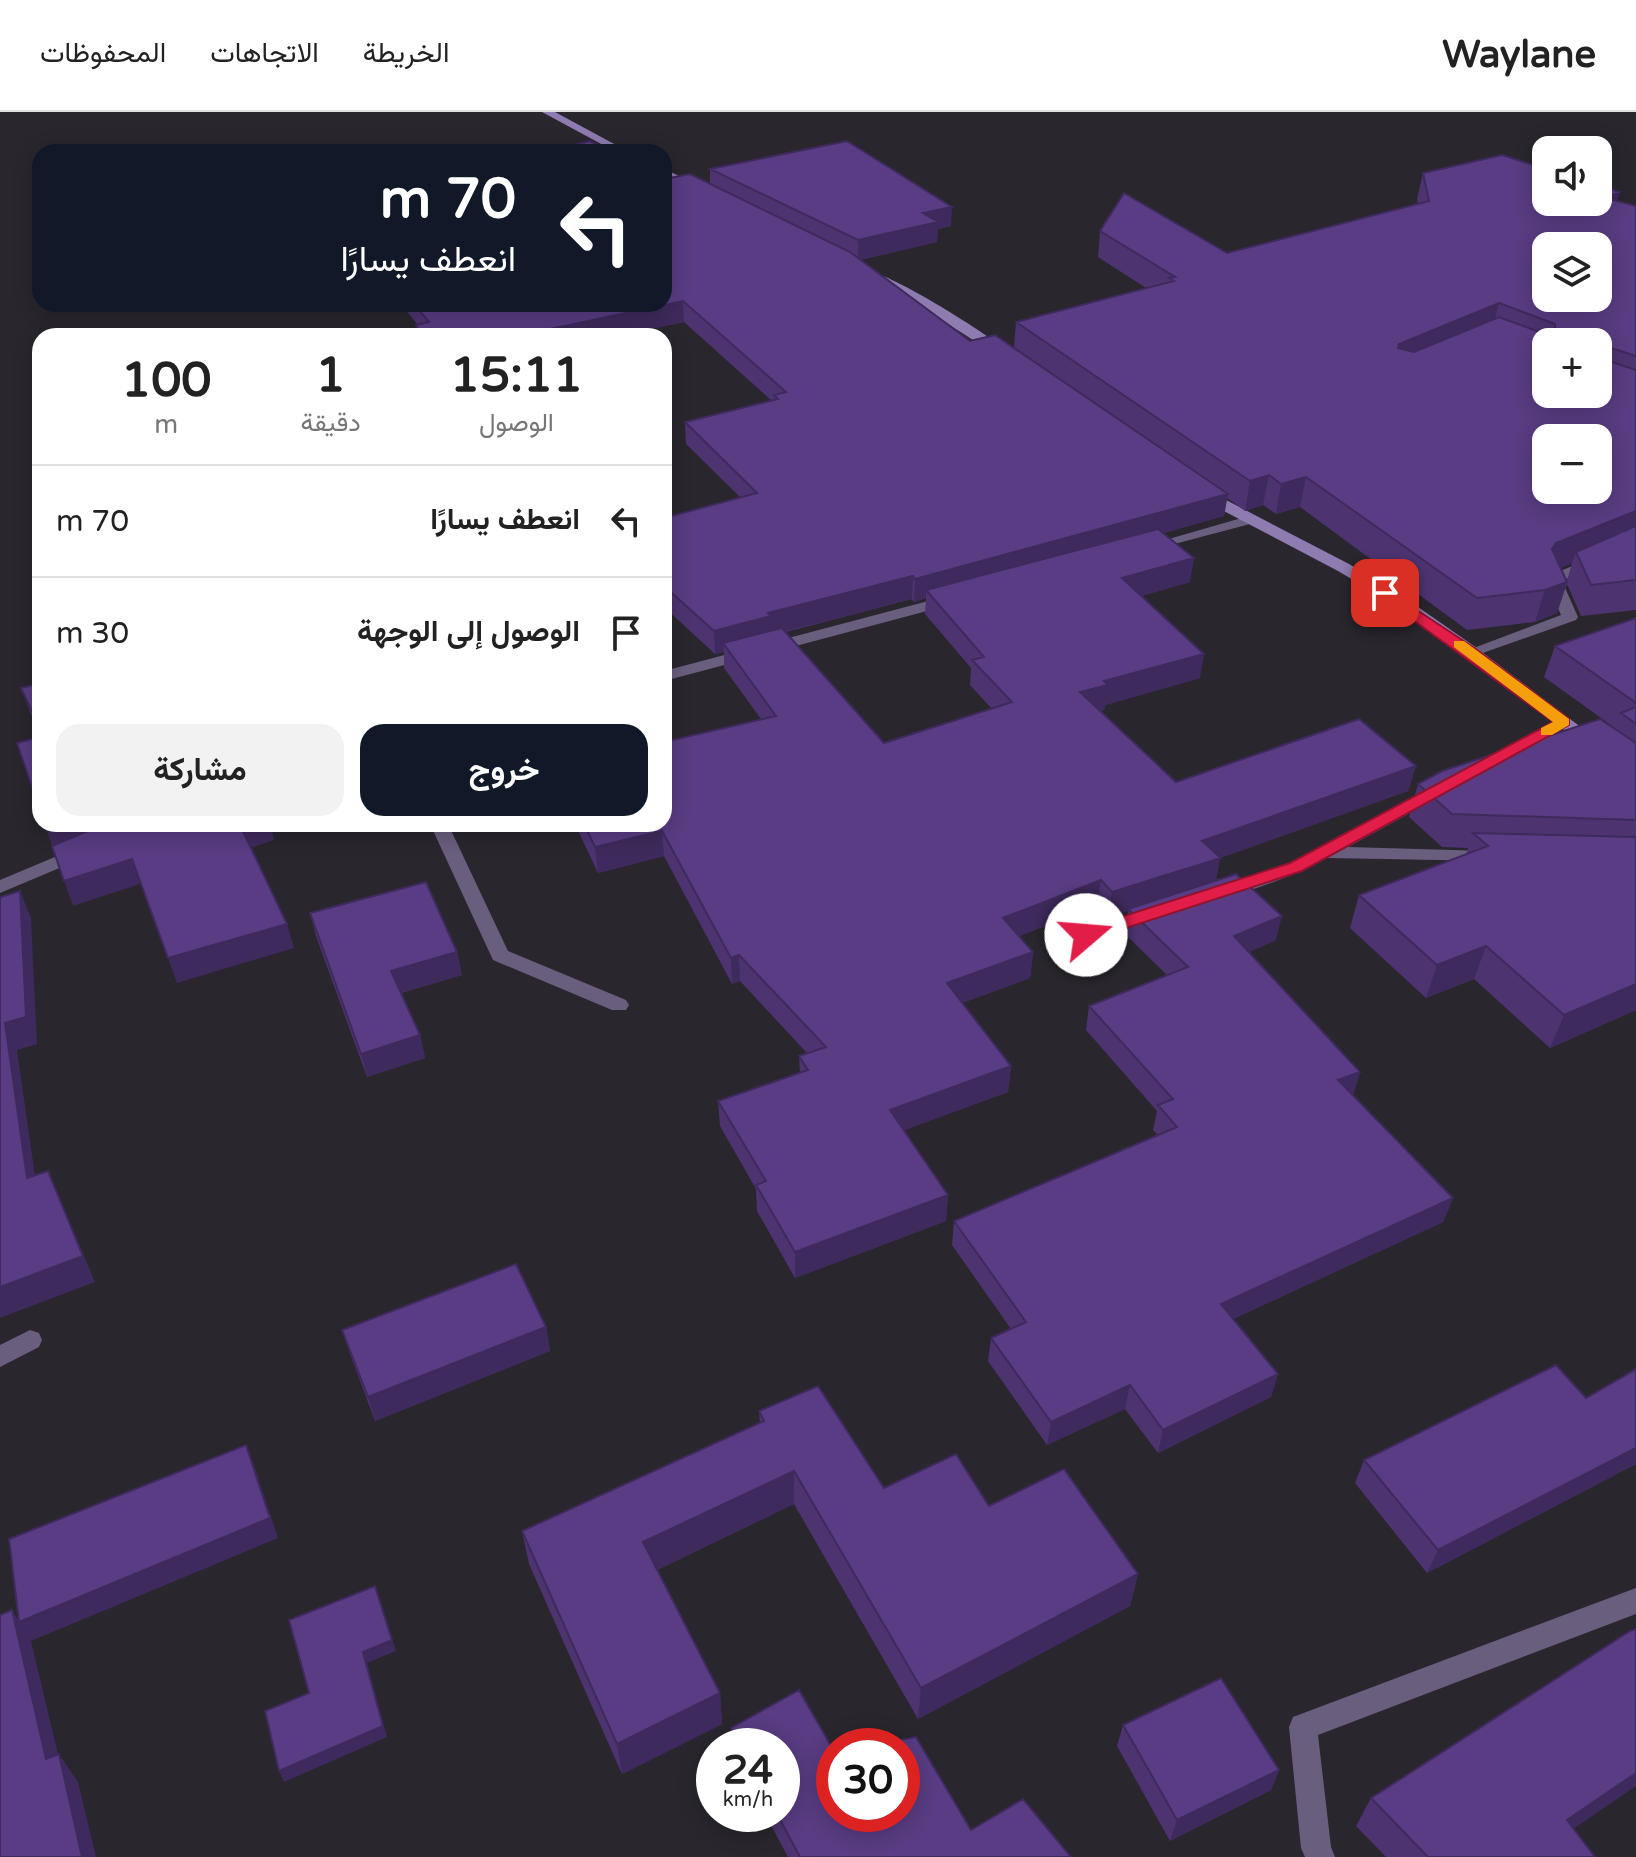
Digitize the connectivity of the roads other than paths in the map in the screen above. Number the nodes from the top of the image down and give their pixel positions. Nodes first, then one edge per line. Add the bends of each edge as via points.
1 (547, 112) edge
2 (609, 144) edge
3 (672, 176) edge
4 (705, 192) edge
5 (855, 267) edge
6 (1011, 358) edge
7 (1193, 485) edge
8 (1245, 521) junction
9 (1636, 544) edge
10 (1138, 550) edge
11 (970, 595) edge
12 (1471, 652) junction
13 (672, 674) edge
14 (1563, 722) junction
15 (1484, 765) edge
16 (1636, 778) edge
17 (1457, 780) edge
18 (443, 832) edge
19 (103, 843) edge
20 (1324, 852) junction
21 (1511, 858) edge
22 (0, 887) edge
23 (1206, 896) edge
24 (1176, 906) edge
25 (1086, 935) dead end
26 (619, 1005) dead end
27 (30, 1340) dead end
28 (0, 1357) edge
29 (1636, 1601) edge
30 (1320, 1857) edge

1 - 2 street
3 - 4 street
5 - 6 street via 910,294
7 - 8 street
8 - 10 street
8 - 12 street via 1363,579
9 - 12 street via 1553,579 1570,617
11 - 13 street
12 - 14 street
14 - 15 street
14 - 16 street
17 - 20 street
18 - 26 street via 500,955
19 - 22 street
20 - 21 street
20 - 23 street via 1296,867
24 - 25 street
27 - 28 street
29 - 30 street via 1303,1727

